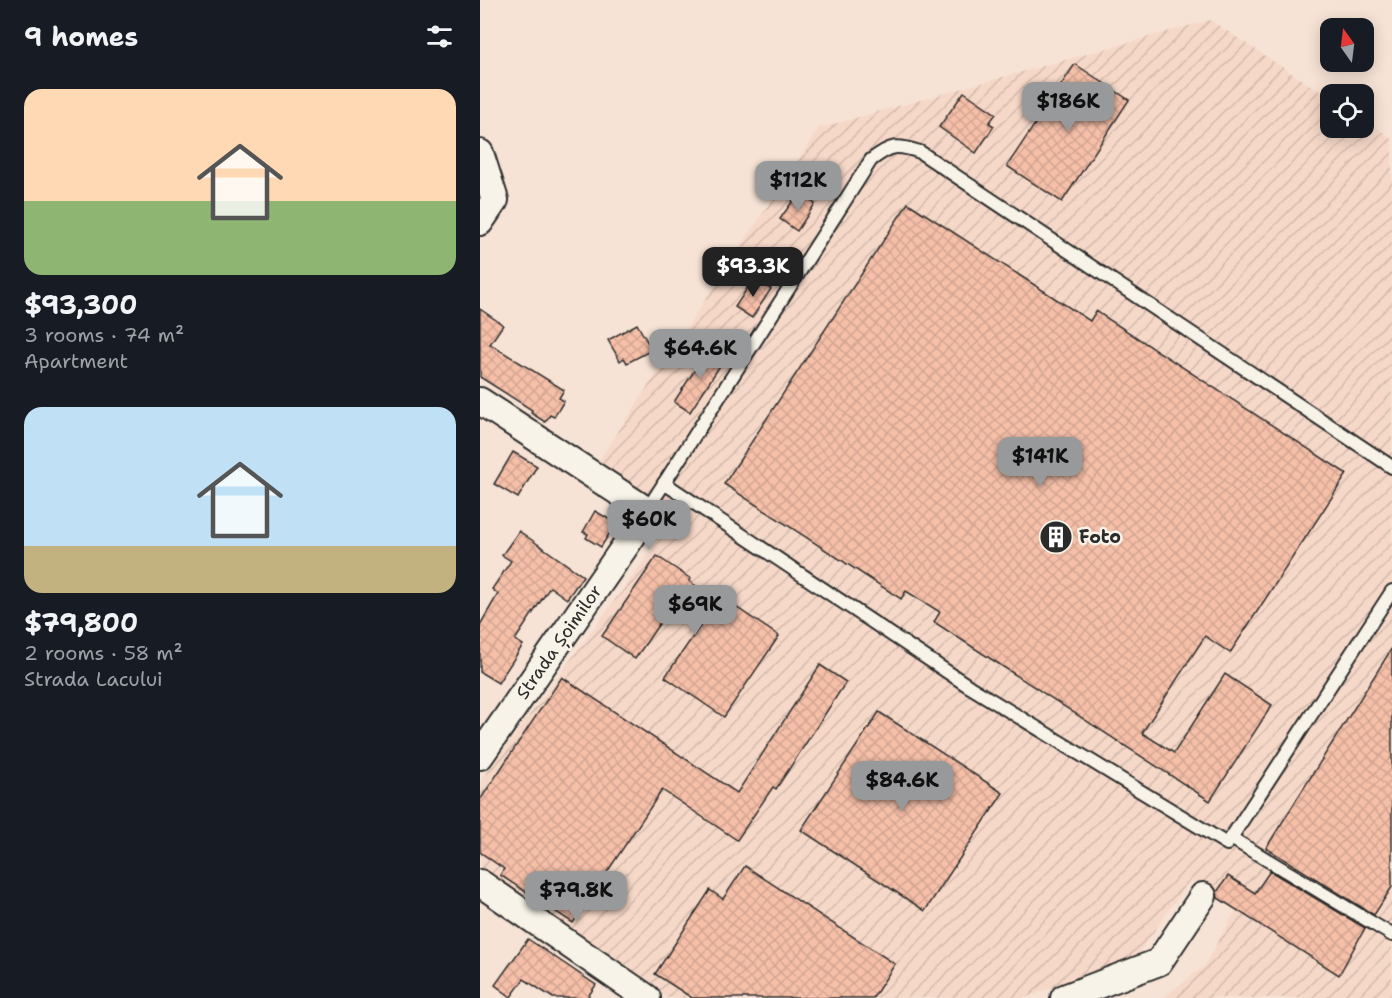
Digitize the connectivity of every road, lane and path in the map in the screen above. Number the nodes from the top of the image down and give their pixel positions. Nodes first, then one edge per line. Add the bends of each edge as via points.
1 (480, 153) edge
2 (480, 222) edge
3 (480, 400) edge
4 (1392, 468) edge
5 (664, 483) junction
6 (645, 514) junction
7 (1392, 591) edge
8 (480, 756) edge
9 (1231, 838) junction
10 (480, 883) edge
11 (1203, 896) dead end
12 (1392, 935) edge
13 (647, 998) edge
14 (1064, 998) edge

1 - 2 street via 495,200
3 - 6 street via 643,508
4 - 5 lane via 920,153 889,147 871,160
5 - 6 lane
5 - 9 lane via 970,687 1227,844
6 - 8 street, Strada Șoimilor
7 - 9 lane
9 - 12 lane
10 - 13 street
11 - 14 street via 1159,962

